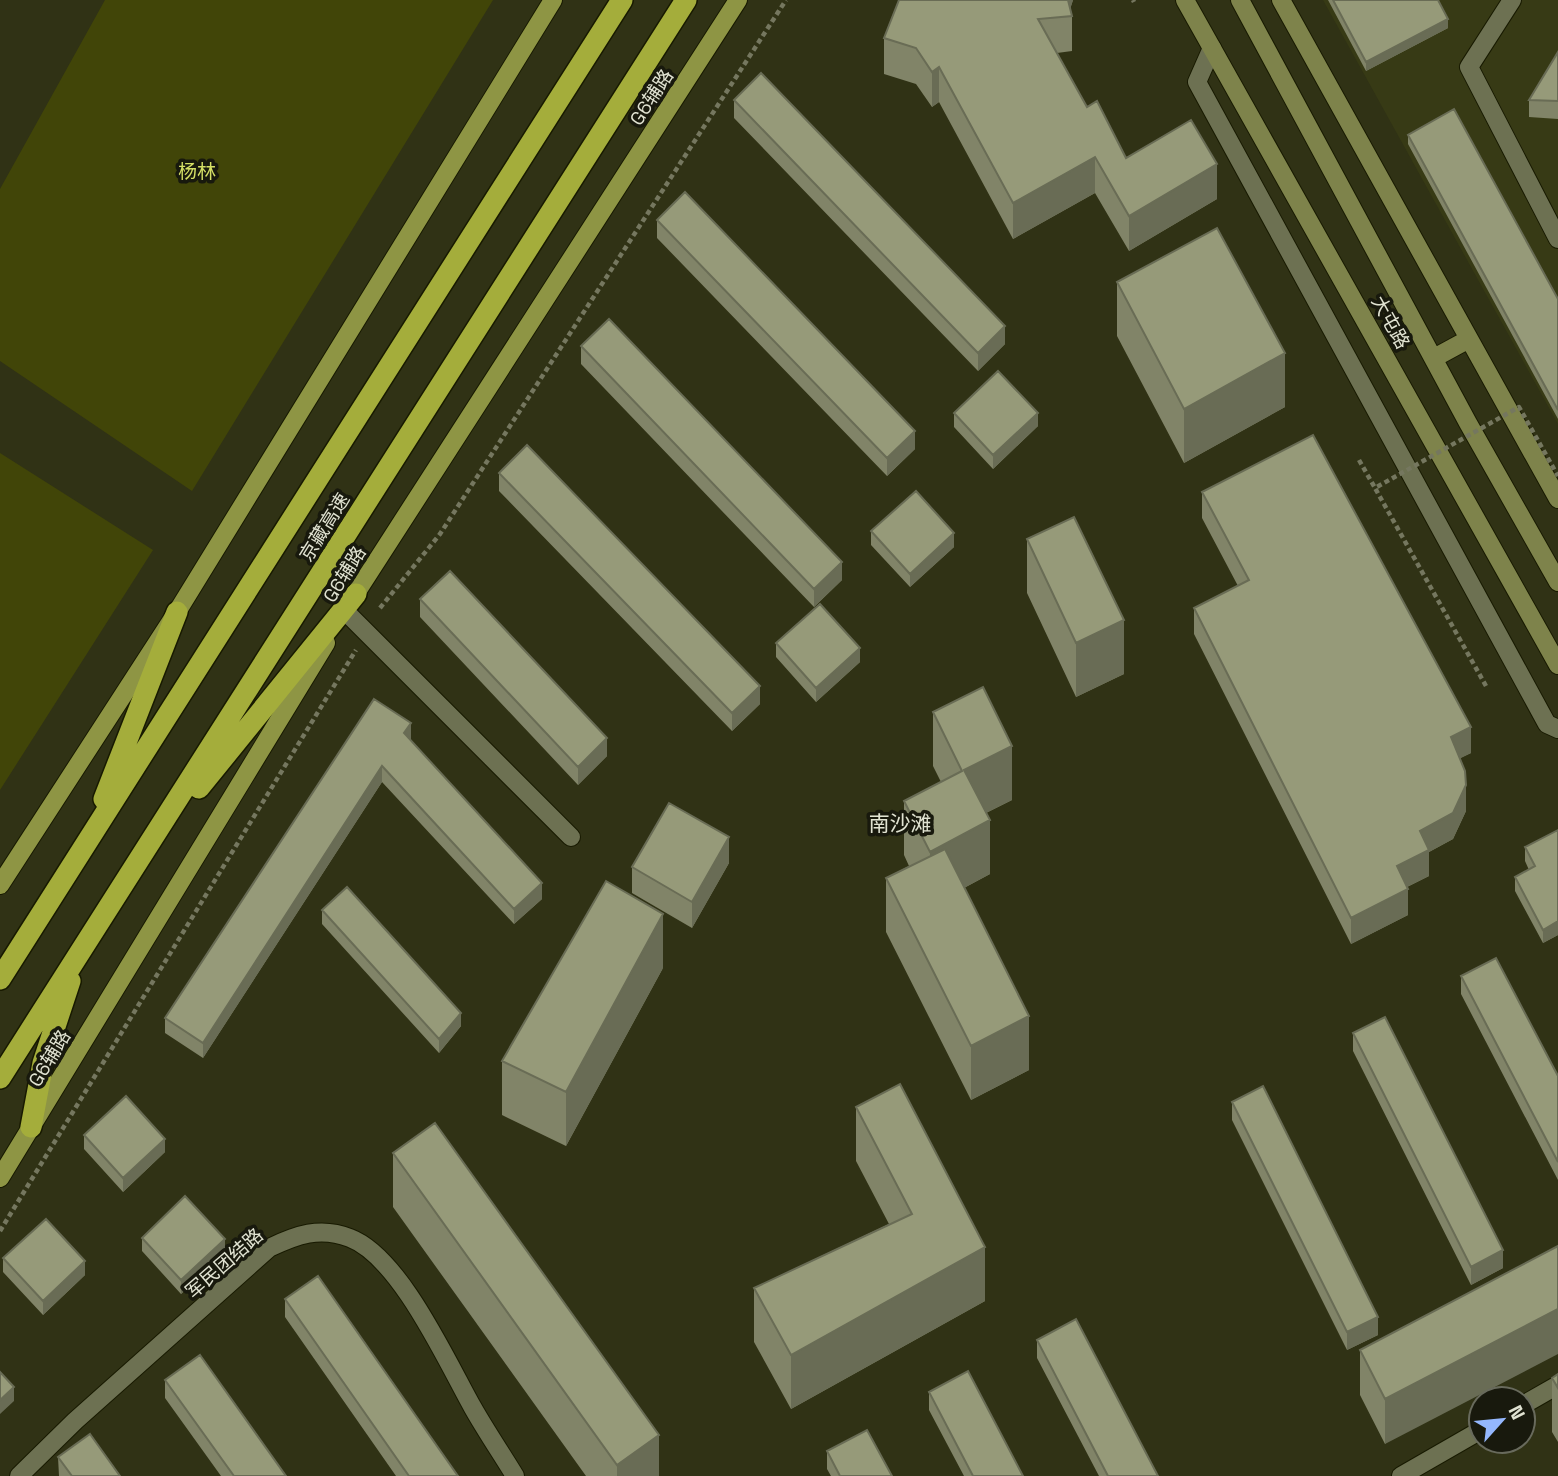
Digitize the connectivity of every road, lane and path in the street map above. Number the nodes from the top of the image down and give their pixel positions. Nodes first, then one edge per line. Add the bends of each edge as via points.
1 (553, 0) edge
2 (622, 0) edge
3 (686, 0) edge
4 (738, 0) edge
5 (786, 0) edge
6 (1185, 0) edge
7 (1240, 0) edge
8 (1281, 0) edge
9 (1512, 0) edge
10 (1212, 48) junction
11 (1558, 239) edge
12 (1469, 339) junction
13 (1434, 358) junction
14 (1359, 460) dead end
15 (1558, 476) edge
16 (1375, 488) junction
17 (1558, 499) edge
18 (1558, 582) edge
19 (351, 602) junction
20 (380, 608) dead end
21 (177, 612) junction
22 (357, 649) dead end
23 (1558, 665) edge
24 (1486, 686) dead end
25 (1558, 729) edge
26 (571, 837) dead end
27 (85, 846) junction
28 (134, 869) junction
29 (0, 885) edge
30 (76, 960) junction
31 (0, 979) edge
32 (0, 1078) edge
33 (31, 1127) junction
34 (0, 1178) edge
35 (0, 1231) edge
36 (1558, 1385) edge
37 (1537, 1397) edge
38 (1467, 1438) edge
39 (19, 1476) edge
40 (515, 1476) edge
41 (1401, 1476) edge

1 - 21 main road
2 - 27 highway, 京藏高速
3 - 28 highway, 京藏高速
4 - 19 main road, G6辅路
5 - 20 path via 440,534
6 - 10 main road, 大屯路
7 - 13 main road, 大屯路
8 - 12 main road
9 - 11 street via 1469,67
10 - 23 main road, 大屯路
10 - 25 street via 1197,82 1547,724
12 - 13 main road
12 - 17 main road
13 - 18 main road, 大屯路
14 - 16 path
15 - 16 path, bridge via 1519,407
16 - 24 path, bridge
19 - 26 street
19 - 28 highway
19 - 33 main road, G6辅路
21 - 27 highway
21 - 29 main road
22 - 35 path
27 - 31 highway, 京藏高速
28 - 30 highway, 京藏高速
30 - 32 highway, 京藏高速
30 - 33 highway via 43,1063
33 - 34 main road, G6辅路
36 - 37 street
38 - 41 street
39 - 40 street, 军民团结路 via 269,1248 296,1235 322,1231 351,1238 395,1276

